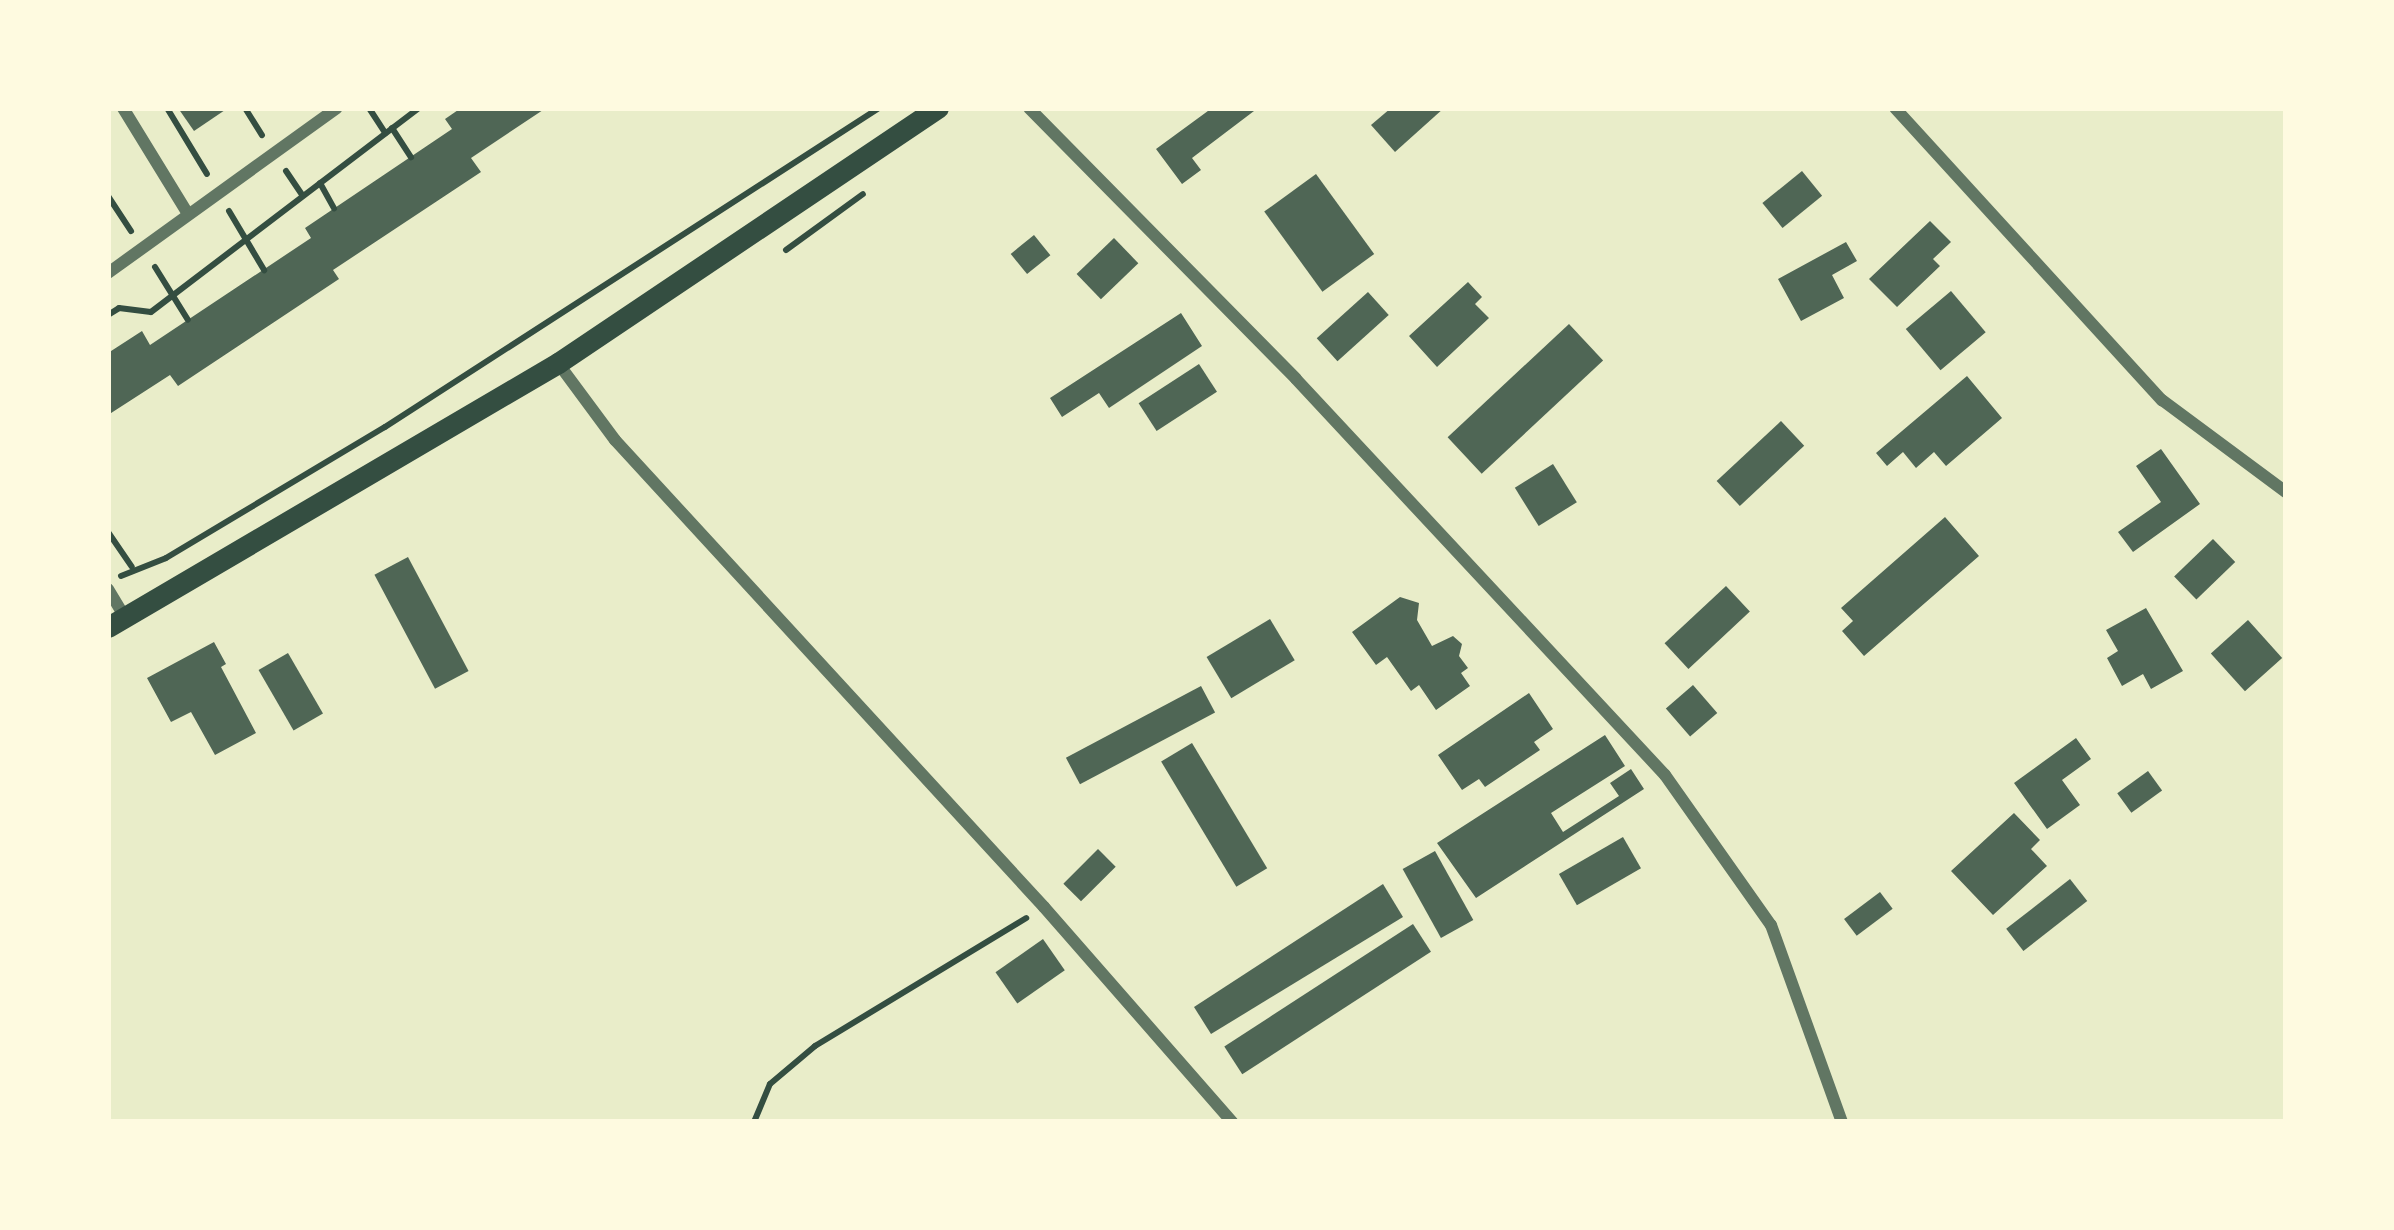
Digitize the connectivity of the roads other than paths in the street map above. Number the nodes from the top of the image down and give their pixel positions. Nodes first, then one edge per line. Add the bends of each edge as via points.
1 (123, 108) edge
2 (337, 108) edge
3 (938, 108) edge
4 (1029, 108) edge
5 (1895, 108) edge
6 (188, 214) junction
7 (108, 272) edge
8 (557, 363) junction
9 (2286, 492) edge
10 (108, 587) edge
11 (117, 622) edge
12 (1232, 1122) edge
13 (1842, 1122) edge

1 - 6 street
2 - 6 street
3 - 8 main road
4 - 13 street via 1296,379 1665,775 1771,925
5 - 9 street via 2162,400
6 - 7 street
8 - 11 main road
8 - 12 street via 616,440
10 - 11 street

